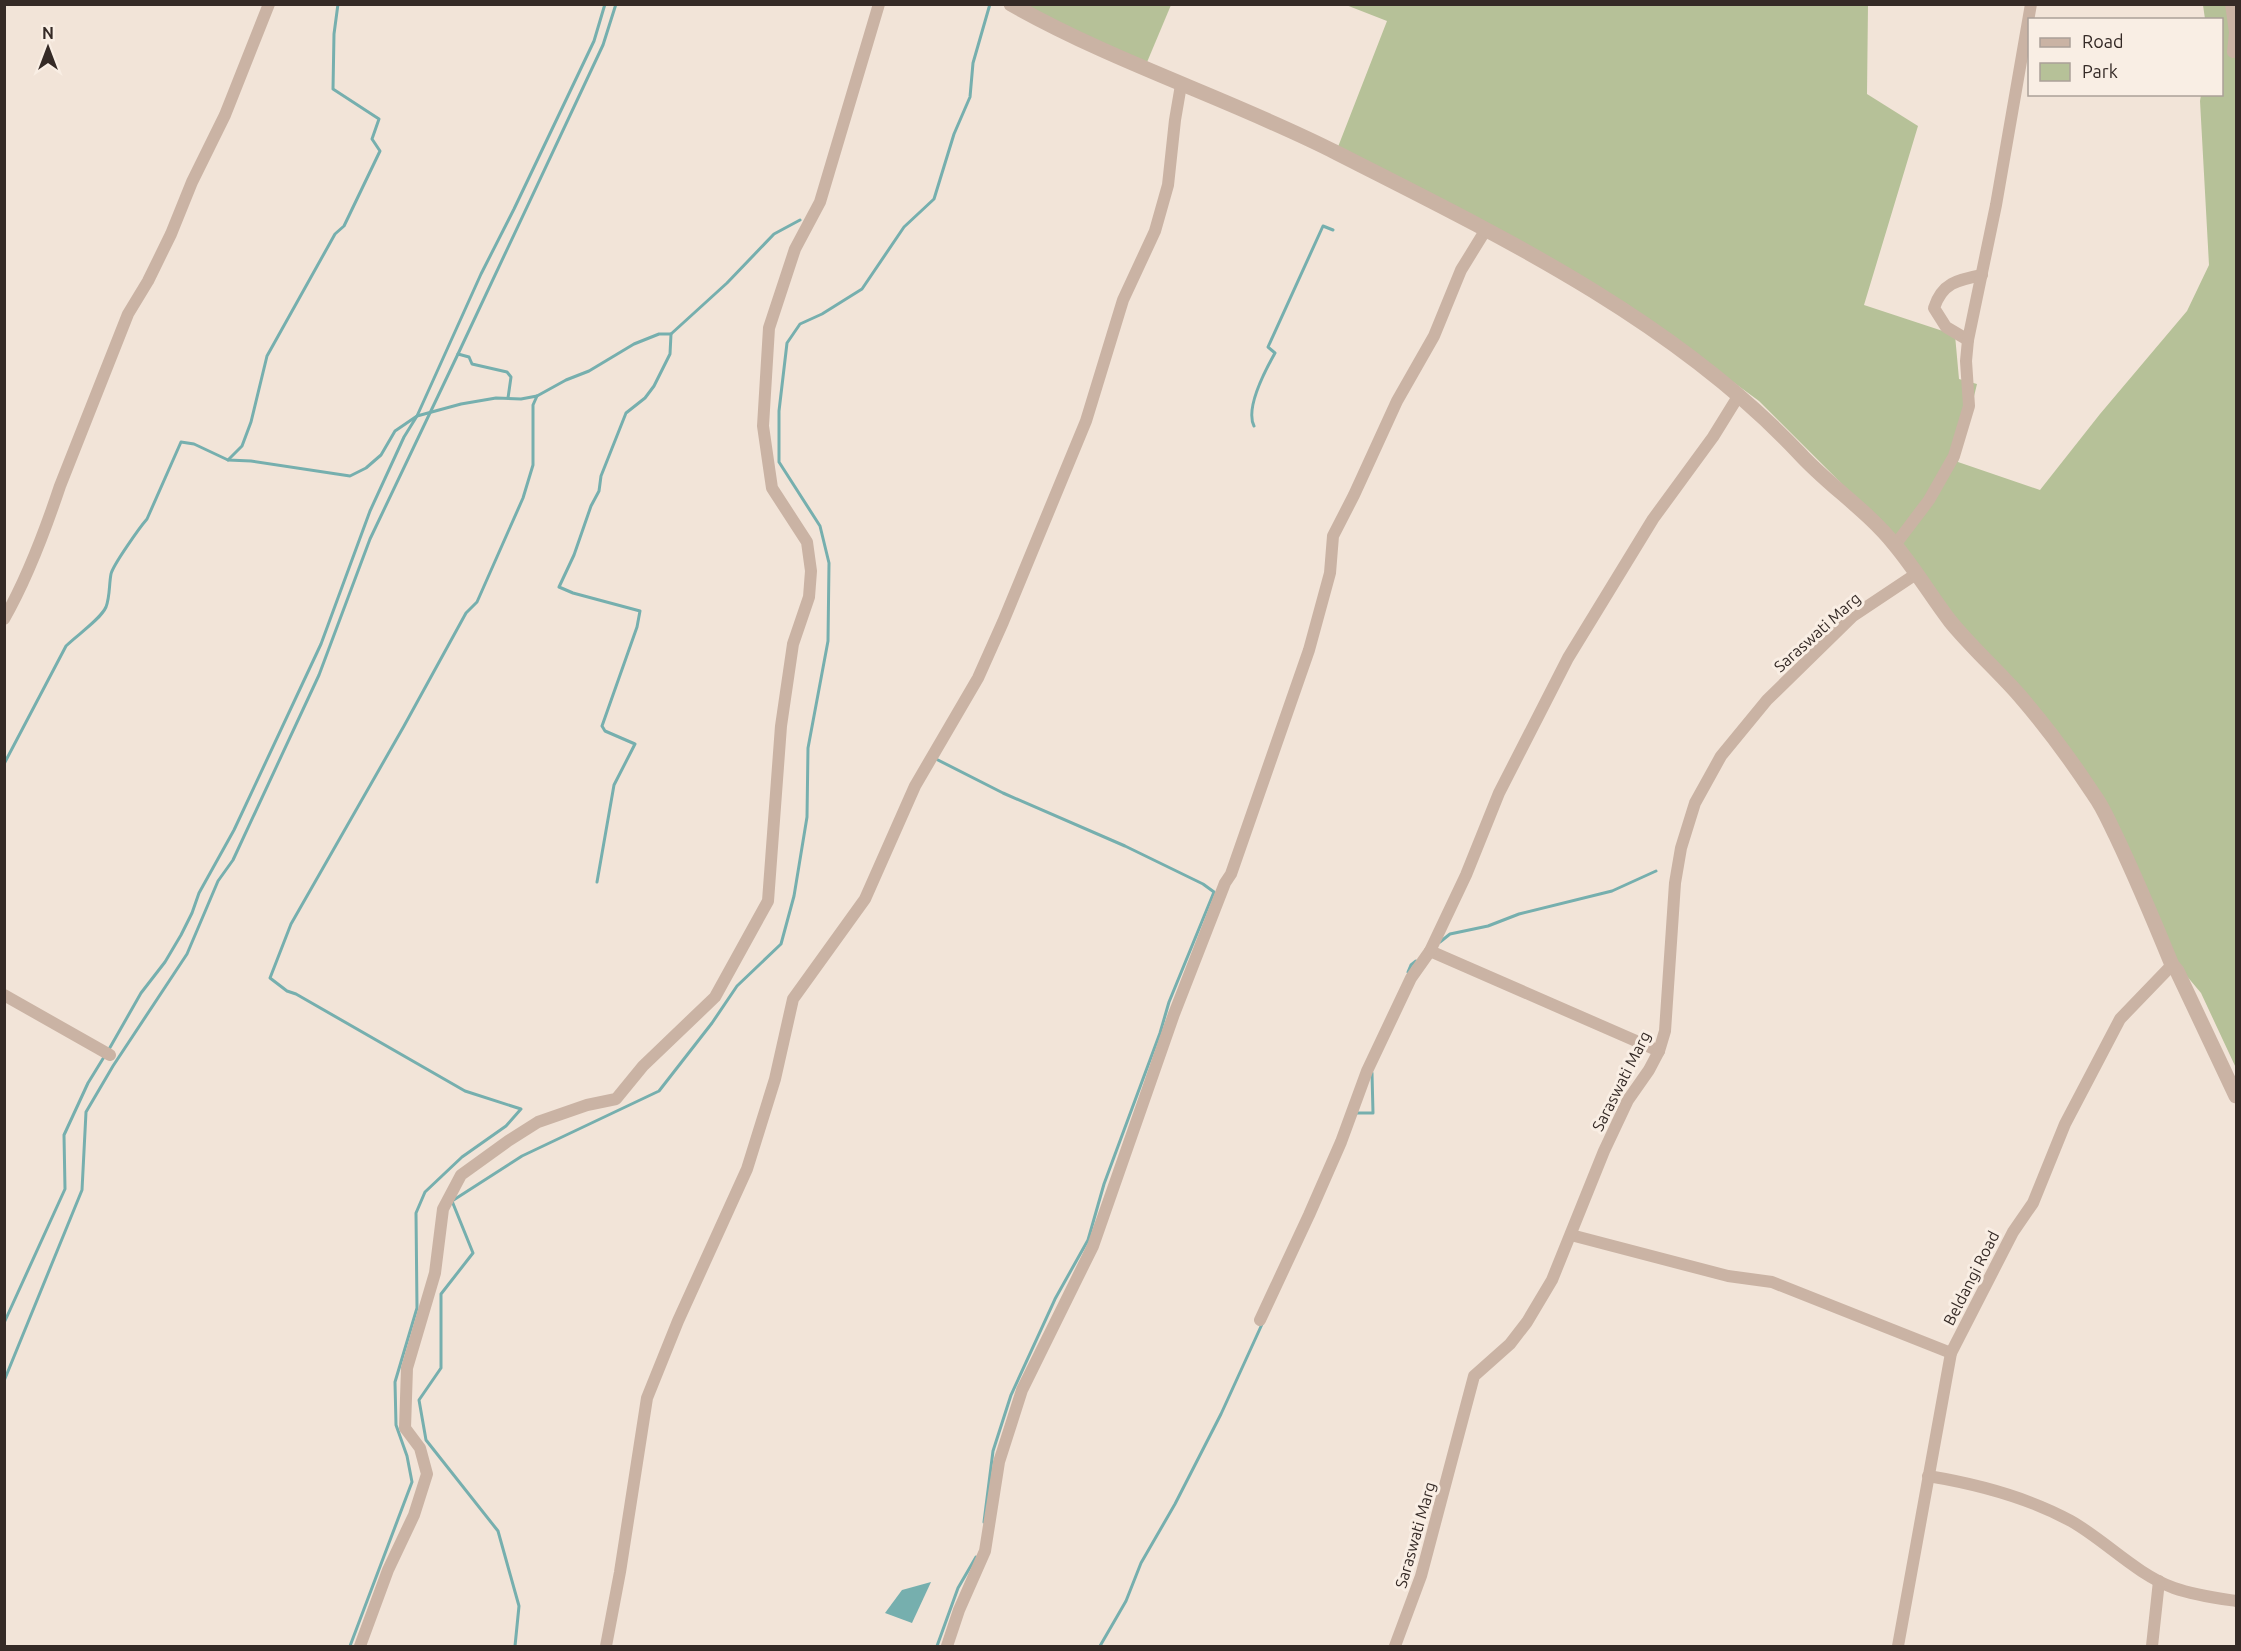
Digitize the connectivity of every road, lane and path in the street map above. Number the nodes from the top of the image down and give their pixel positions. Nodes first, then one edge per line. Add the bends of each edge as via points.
1 (269, 4) edge
2 (879, 4) edge
3 (1011, 4) edge
4 (2231, 4) edge
5 (2028, 21) edge
6 (2233, 52) dead end
7 (1181, 85) junction
8 (1485, 231) junction
9 (1982, 275) junction
10 (1968, 340) junction
11 (1739, 395) junction
12 (1895, 545) junction
13 (1916, 574) junction
14 (4, 618) edge
15 (1430, 951) junction
16 (2172, 965) junction
17 (4, 995) edge
18 (1659, 1051) junction
19 (110, 1055) dead end
20 (2236, 1096) edge
21 (1571, 1235) junction
22 (1260, 1320) dead end
23 (1951, 1353) junction
24 (1928, 1476) junction
25 (2159, 1581) junction
26 (2236, 1601) edge
27 (360, 1647) edge
28 (606, 1647) edge
29 (947, 1647) edge
30 (1395, 1647) edge
31 (1898, 1647) edge
32 (2152, 1647) edge

1 - 14 street via 225,115 171,234 128,314 50,515
2 - 27 street via 820,202 795,249 769,328 763,426 772,488 807,542 811,571 810,597 793,645 781,726 768,901 715,998 643,1066 616,1099 538,1122 461,1175 443,1209 435,1274 407,1368 405,1428 420,1448 427,1474
3 - 7 street via 1043,23
4 - 6 street
5 - 9 street
7 - 8 street via 1325,147
7 - 28 street via 1168,185 1155,231 1123,300 1086,421 1003,622 978,678 915,786 865,899 793,999 775,1079 747,1169 647,1398
8 - 11 street via 1620,307
8 - 29 street via 1461,270 1434,336 1397,401 1333,536 1330,573 1312,639 1261,791 1174,1014 1093,1246 1022,1390 999,1462 985,1551
9 - 10 street
9 - 10 street via 1949,285 1937,296 1934,308 1946,327
10 - 12 street via 1969,406 1954,456 1929,500
11 - 12 street
11 - 15 street via 1653,519 1568,658 1499,793
12 - 13 street
13 - 16 street via 1952,623 2019,695 2097,799 2136,877
13 - 18 street, Saraswati Marg via 1853,616 1767,700 1721,756 1695,803 1675,883 1665,1031
15 - 18 street
15 - 22 street via 1411,978 1377,1050 1318,1194
16 - 20 street
16 - 23 street, Beldangi Road via 2121,1019 2065,1124 2033,1203 2013,1232
17 - 19 street
18 - 21 street, Saraswati Marg via 1628,1100
21 - 23 street via 1728,1276 1772,1282
21 - 30 street, Saraswati Marg via 1552,1280 1527,1322 1510,1344 1474,1376 1421,1576
23 - 24 street, Beldangi Road
24 - 25 street via 2000,1492 2056,1514
24 - 31 street, Beldangi Road
25 - 26 street via 2195,1594
25 - 32 street

